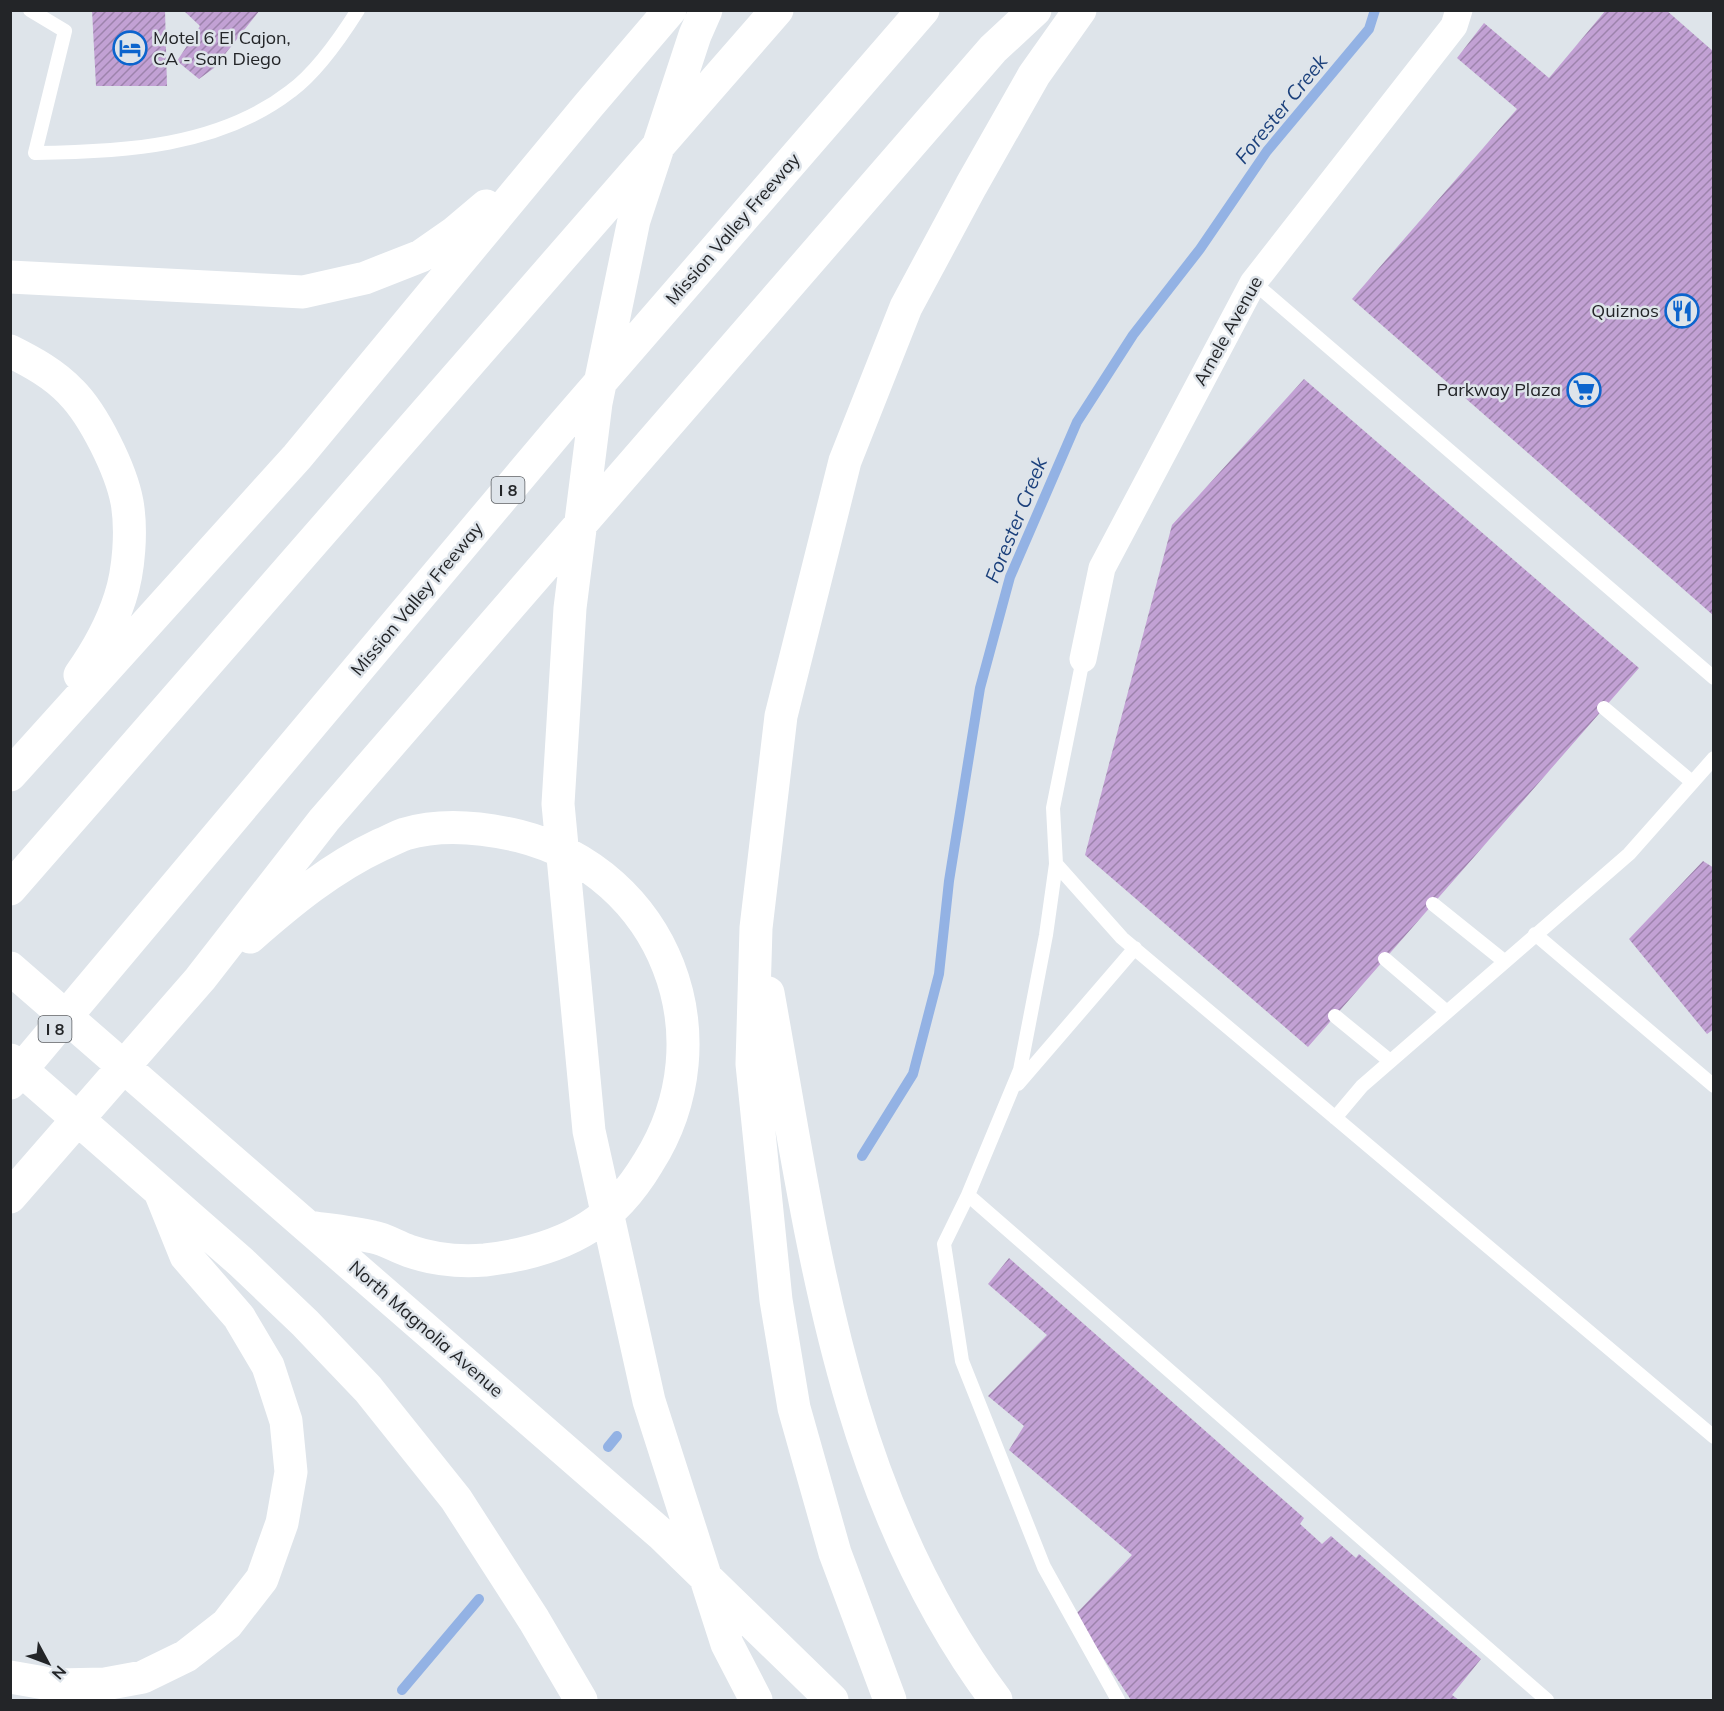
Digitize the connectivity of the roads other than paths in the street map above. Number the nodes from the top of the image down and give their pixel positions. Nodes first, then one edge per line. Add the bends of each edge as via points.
1 (30, 10) edge
2 (358, 10) edge
3 (670, 10) edge
4 (706, 10) edge
5 (777, 10) edge
6 (923, 10) edge
7 (1035, 10) edge
8 (1080, 10) edge
9 (1459, 10) edge
10 (588, 106) junction
11 (10, 277) edge
12 (1253, 282) junction
13 (10, 351) edge
14 (1083, 659) joint
15 (1713, 678) edge
16 (1604, 708) dead end
17 (1713, 758) edge
18 (18, 767) edge
19 (1692, 782) junction
20 (1056, 864) junction
21 (10, 889) edge
22 (1433, 904) dead end
23 (756, 928) junction
24 (1535, 934) junction
25 (1135, 948) junction
26 (1385, 959) dead end
27 (1504, 961) junction
28 (10, 968) edge
29 (200, 979) junction
30 (1447, 1012) junction
31 (1335, 1016) dead end
32 (10, 1060) edge
33 (1390, 1061) junction
34 (10, 1083) edge
35 (1713, 1086) edge
36 (1010, 1092) junction
37 (1335, 1118) junction
38 (158, 1187) junction
39 (968, 1195) junction
40 (10, 1197) edge
41 (308, 1227) junction
42 (1713, 1437) edge
43 (661, 1534) junction
44 (10, 1677) edge
45 (581, 1701) edge
46 (756, 1701) edge
47 (832, 1701) edge
48 (857, 1701) edge
49 (890, 1701) edge
50 (996, 1701) edge
51 (1118, 1701) edge
52 (1547, 1701) edge

1 - 2 lane via 65,31 35,153 141,148 218,131 294,90 324,58
3 - 10 highway
4 - 46 highway via 634,220 596,403 570,608 558,804 588,1131 649,1401 727,1644
5 - 21 highway
6 - 34 highway, Mission Valley Freeway / I 8 via 558,431
7 - 29 highway via 985,58 324,820
8 - 23 highway via 1034,75 906,307 845,461 781,716
9 - 12 street, Arnele Avenue via 1454,26
10 - 11 highway via 454,233 421,256 365,278 303,292
10 - 18 highway via 297,457
12 - 14 street, Arnele Avenue via 1102,568
12 - 15 lane
13 - 18 highway via 51,374 73,393 96,425 113,459 127,502 129,549 121,597 100,645
14 - 20 lane via 1053,808
16 - 19 lane
17 - 19 lane
19 - 24 lane via 1629,854
20 - 25 lane
20 - 36 lane via 1020,1070
22 - 27 lane
23 - 49 highway via 752,1064 776,1300 794,1408 835,1553
23 - 50 highway via 823,1295 846,1385 889,1510 920,1576 971,1667
24 - 27 lane
24 - 35 lane
25 - 36 lane
25 - 37 lane
26 - 30 lane
27 - 30 lane
28 - 41 highway, North Magnolia Avenue
29 - 40 highway
29 - 41 highway via 312,886 356,856 403,834 442,826 496,831 534,840 574,857 640,914 663,950 676,988 684,1033 683,1073 676,1106 658,1148 616,1206 559,1243 485,1260 411,1252 376,1237
30 - 33 lane
31 - 33 lane
32 - 38 highway
33 - 37 lane
36 - 39 lane
37 - 42 lane
38 - 44 highway via 186,1256 239,1317 268,1366 286,1421 291,1472 282,1523 262,1579 227,1624 186,1656 143,1677 105,1684 56,1685
38 - 45 highway via 289,1307 368,1389 456,1499
39 - 51 lane via 944,1244 962,1361 1044,1567
39 - 52 lane
41 - 43 highway, North Magnolia Avenue
43 - 47 highway, North Magnolia Avenue
43 - 48 highway

